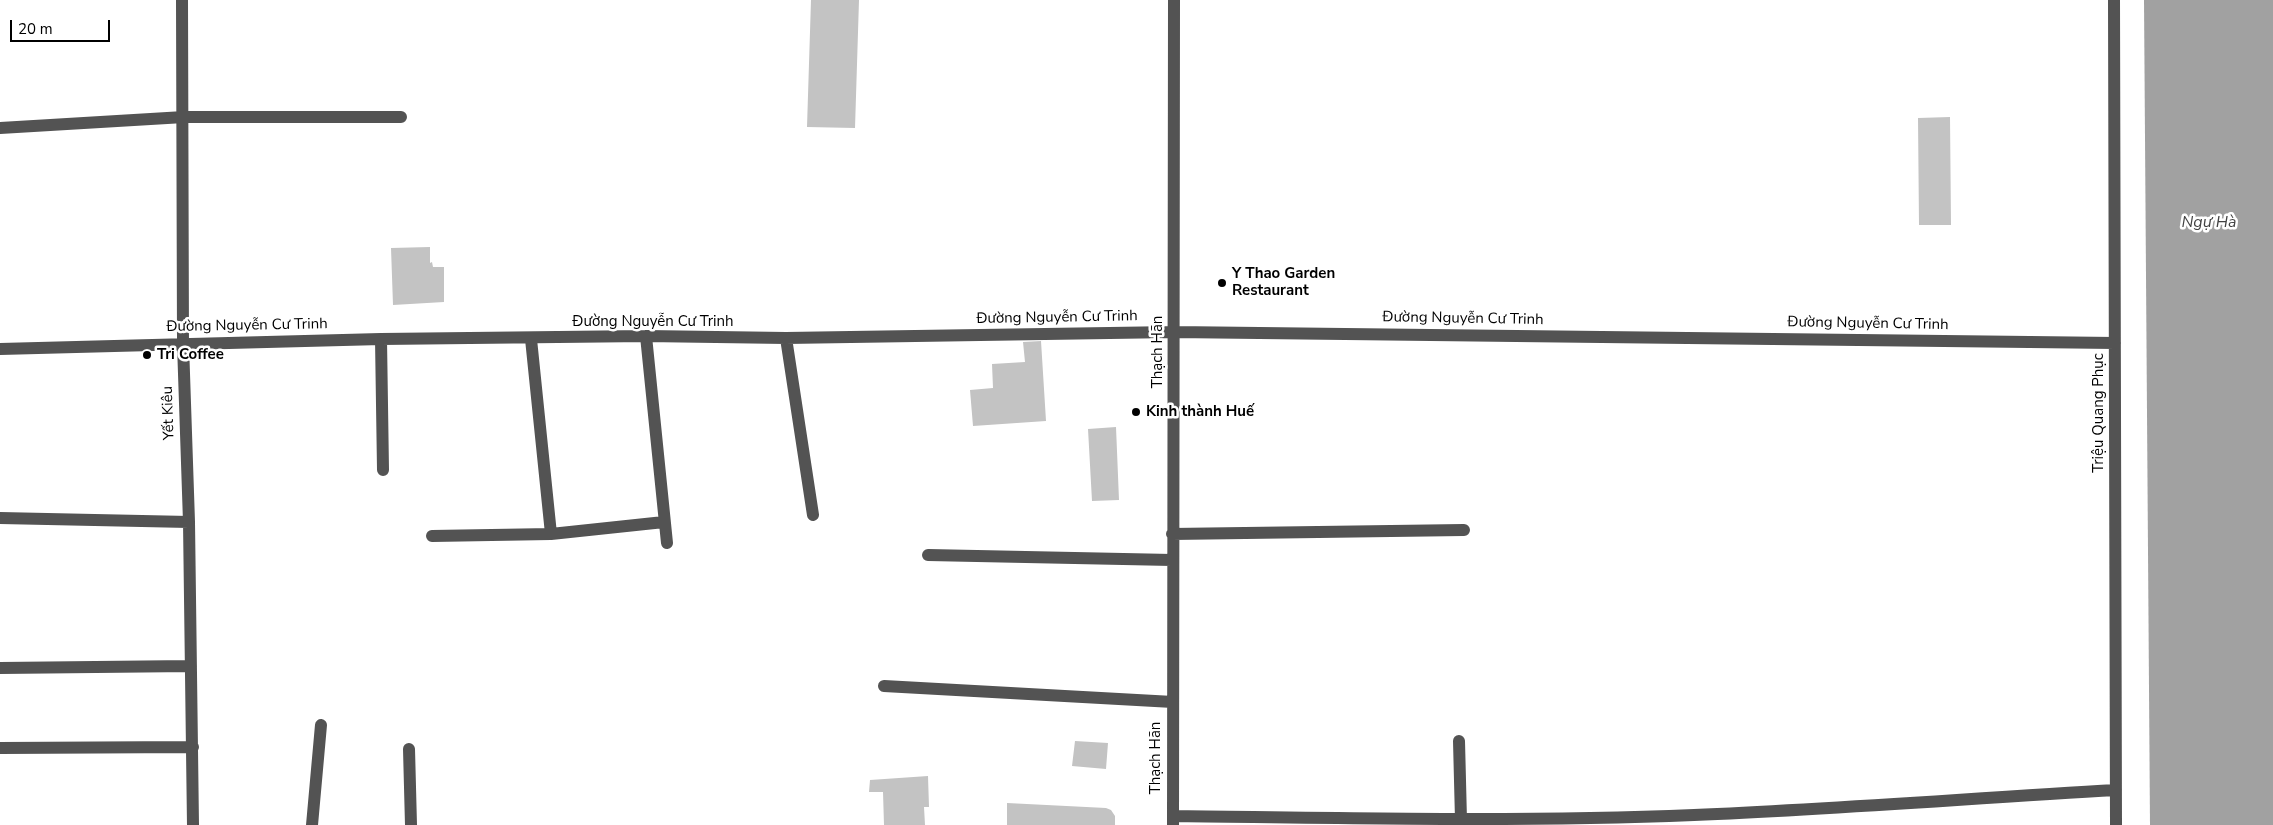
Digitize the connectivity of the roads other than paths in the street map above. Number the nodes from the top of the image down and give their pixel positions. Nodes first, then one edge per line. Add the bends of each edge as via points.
1 (182, 0) edge
2 (1174, 0) edge
3 (2114, 0) edge
4 (184, 117) junction
5 (401, 118) dead end
6 (0, 128) edge
7 (1174, 332) junction
8 (646, 336) junction
9 (786, 338) junction
10 (382, 339) junction
11 (531, 339) junction
12 (2115, 343) junction
13 (183, 344) junction
14 (0, 348) edge
15 (383, 470) dead end
16 (813, 514) dead end
17 (0, 518) edge
18 (189, 522) junction
19 (664, 522) junction
20 (1464, 530) dead end
21 (552, 534) junction
22 (1172, 534) junction
23 (432, 536) dead end
24 (667, 543) dead end
25 (928, 555) dead end
26 (1172, 560) junction
27 (191, 666) junction
28 (0, 668) edge
29 (884, 686) dead end
30 (1173, 702) junction
31 (321, 725) dead end
32 (1459, 741) dead end
33 (192, 747) junction
34 (0, 748) edge
35 (409, 749) dead end
36 (2116, 790) junction
37 (1173, 820) edge
38 (1461, 820) junction
39 (194, 825) edge
40 (312, 825) edge
41 (411, 825) edge
42 (2116, 825) edge

1 - 4 street, Yết Kiêu
2 - 7 street, Thạch Hãn
3 - 12 street, Triệu Quang Phục
4 - 5 street
4 - 6 street
4 - 13 street, Yết Kiêu
7 - 9 street, Đường Nguyễn Cư Trinh
7 - 12 street, Đường Nguyễn Cư Trinh
7 - 22 street, Thạch Hãn
8 - 9 street, Đường Nguyễn Cư Trinh
8 - 11 street, Đường Nguyễn Cư Trinh
8 - 19 street
9 - 16 street
10 - 11 street, Đường Nguyễn Cư Trinh
10 - 13 street, Đường Nguyễn Cư Trinh
10 - 15 street
11 - 21 street
12 - 36 street, Triệu Quang Phục
13 - 14 street, Đường Nguyễn Cư Trinh
13 - 18 street, Yết Kiêu
17 - 18 street
18 - 27 street, Yết Kiêu
19 - 21 street
19 - 24 street
20 - 22 street
21 - 23 street
22 - 26 street, Thạch Hãn
25 - 26 street
26 - 30 street, Thạch Hãn
27 - 28 street
27 - 33 street, Yết Kiêu
29 - 30 street
30 - 37 street, Thạch Hãn
31 - 40 street
32 - 38 street
33 - 34 street
33 - 39 street, Yết Kiêu
35 - 41 street
36 - 38 street via 1696,815
36 - 42 street, Triệu Quang Phục
37 - 38 street

